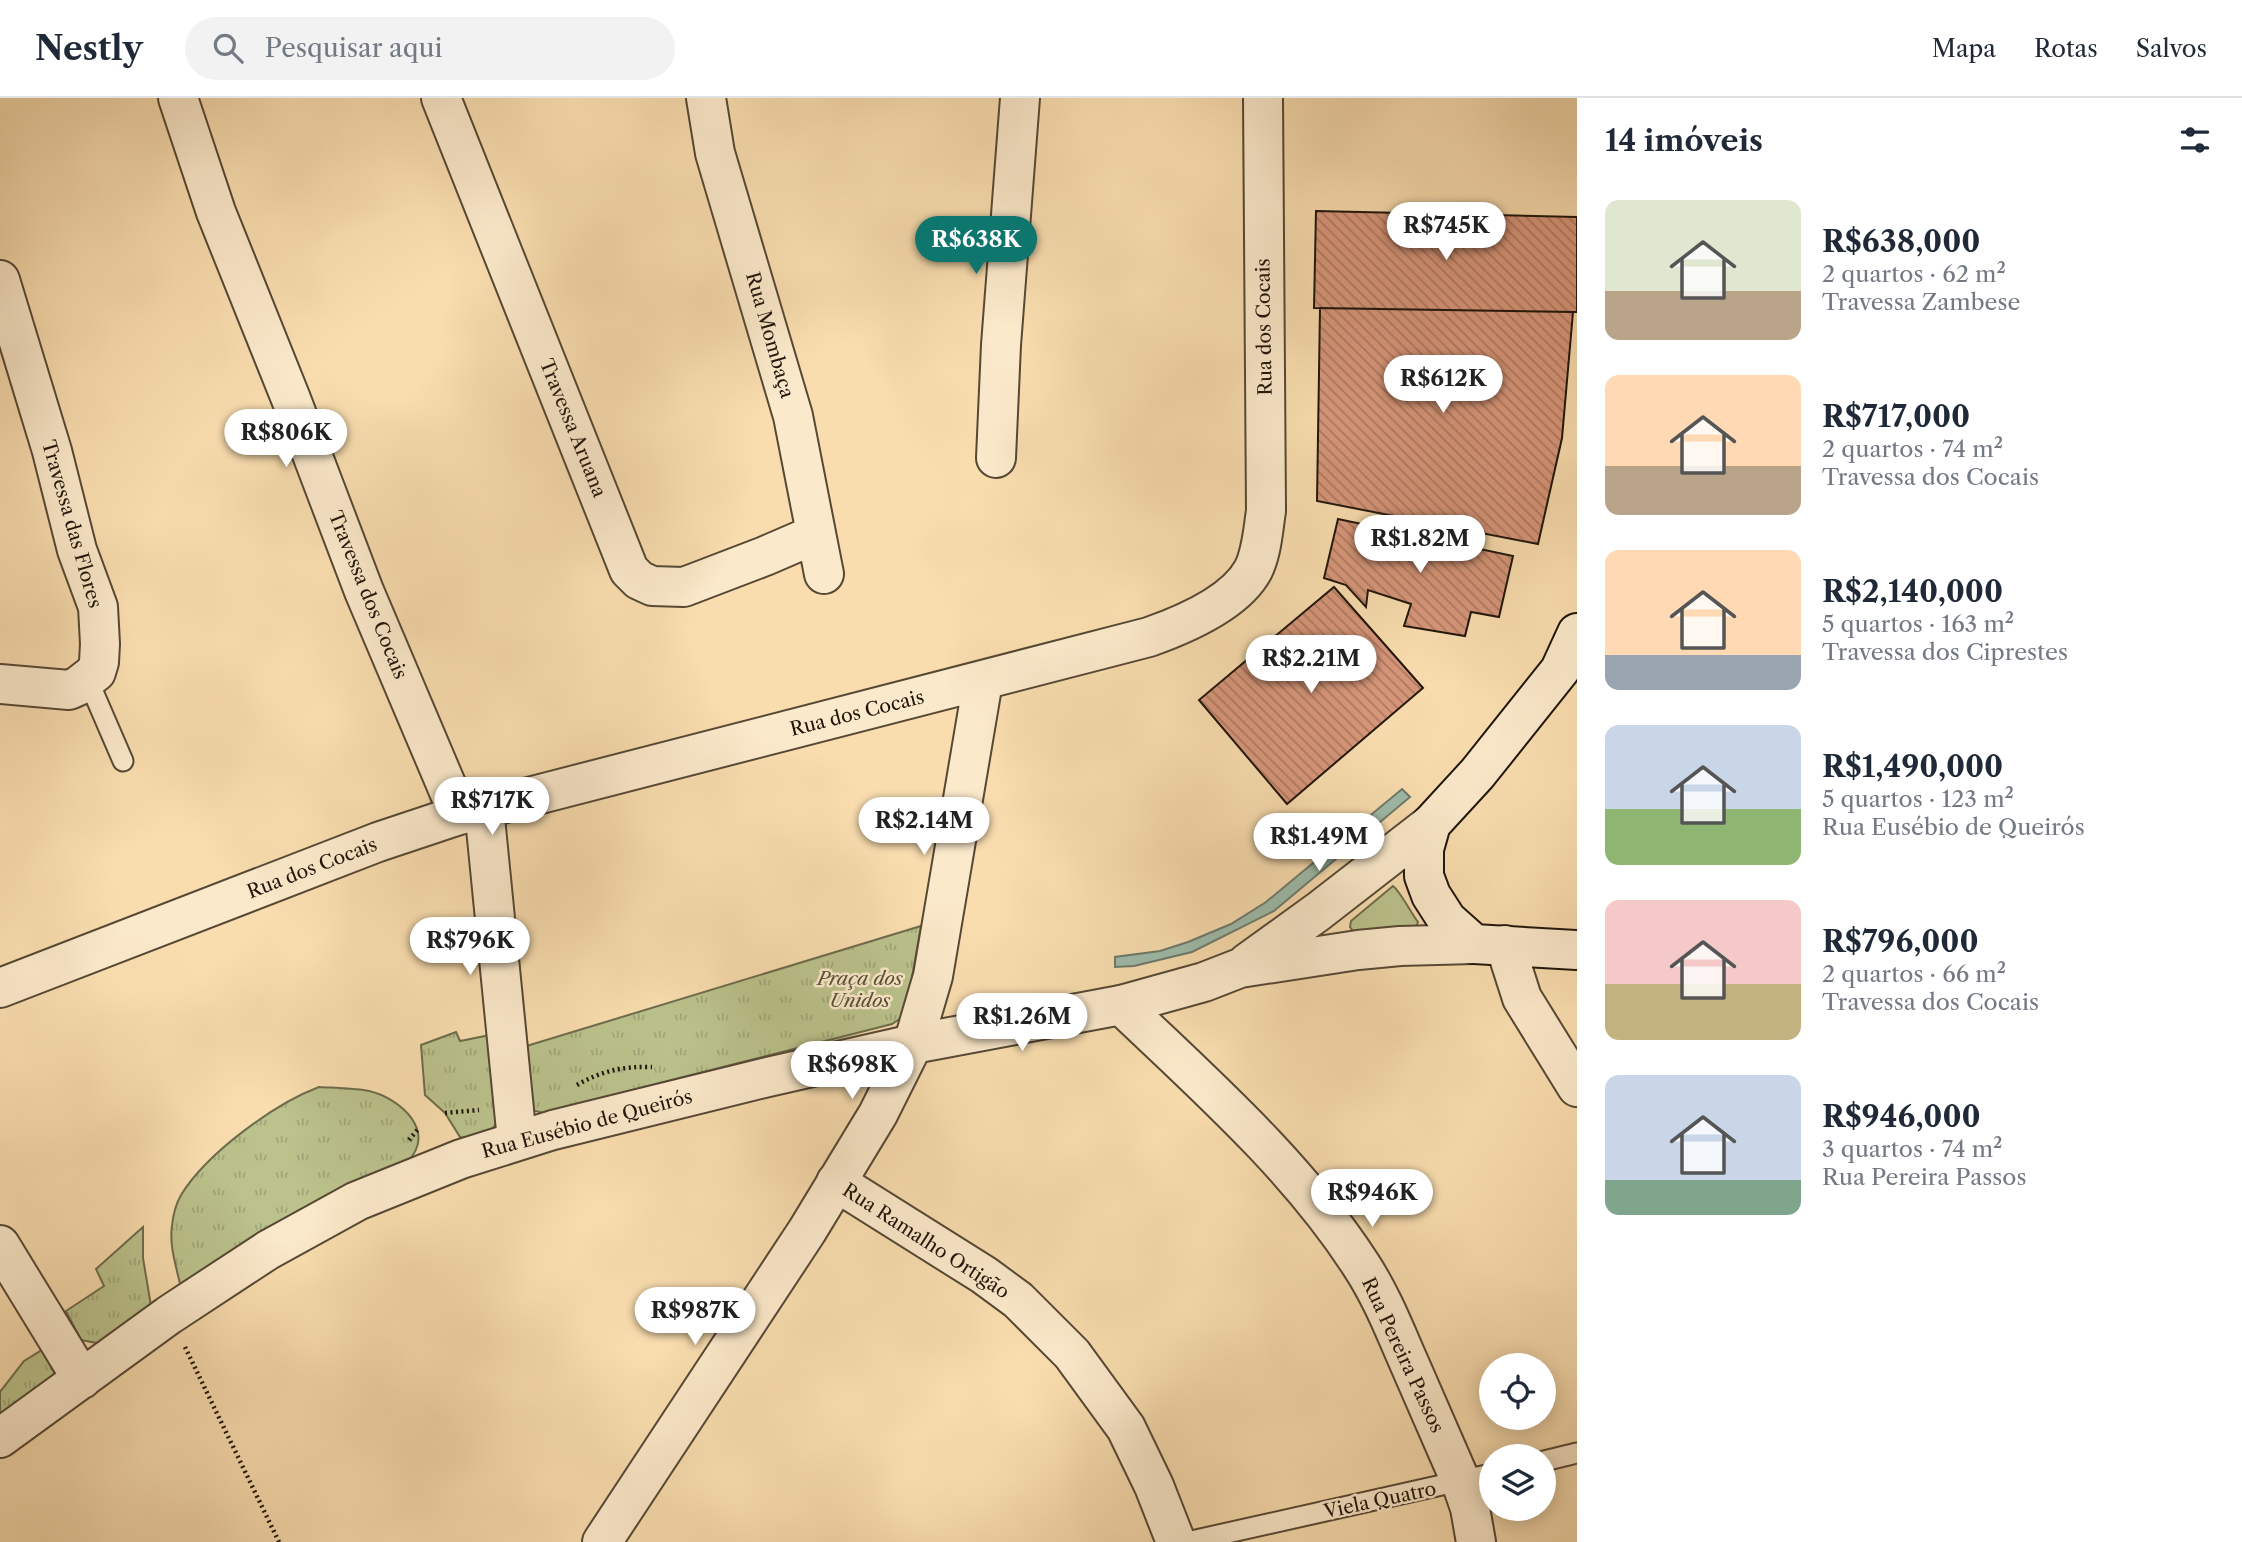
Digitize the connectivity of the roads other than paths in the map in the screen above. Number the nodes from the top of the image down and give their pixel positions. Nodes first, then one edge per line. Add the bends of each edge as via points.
1 (178, 98) edge
2 (441, 98) edge
3 (706, 98) edge
4 (1020, 98) edge
5 (1264, 98) edge
6 (0, 279) edge
7 (996, 458) dead end
8 (816, 534) junction
9 (824, 574) dead end
10 (1577, 633) edge
11 (1569, 668) edge
12 (88, 680) junction
13 (983, 681) junction
14 (0, 684) edge
15 (123, 761) dead end
16 (471, 812) junction
17 (1431, 824) junction
18 (1490, 945) junction
19 (1577, 950) edge
20 (1240, 968) junction
21 (0, 988) edge
22 (1121, 1005) junction
23 (913, 1044) junction
24 (1577, 1087) edge
25 (517, 1140) junction
26 (836, 1182) junction
27 (0, 1245) edge
28 (82, 1379) junction
29 (0, 1438) edge
30 (1577, 1453) edge
31 (1556, 1458) edge
32 (1476, 1478) edge
33 (602, 1542) edge
34 (1176, 1542) edge
35 (1187, 1542) edge
36 (1476, 1542) edge

1 - 16 street, Travessa dos Cocais via 216,212 364,591
2 - 8 street, Travessa Aruana via 629,570 652,586 684,587
3 - 8 street, Rua Mombaça via 715,153 793,416
4 - 7 street
5 - 13 street, Rua dos Cocais via 1266,490 1262,543 1253,570 1239,588 1177,627
6 - 12 street, Travessa das Flores via 77,550 98,607 99,662
8 - 9 street, Rua Mombaça
10 - 11 street, Rua Eusébio de Queirós
11 - 17 street, Rua Eusébio de Queirós
12 - 14 street via 69,690
12 - 15 lane
13 - 16 street, Rua dos Cocais
13 - 23 street via 933,976
16 - 21 street, Rua dos Cocais via 378,842
16 - 25 street, Travessa dos Cocais
17 - 18 street via 1424,849 1424,876 1431,895 1447,920
17 - 20 street, Rua Eusébio de Queirós
18 - 19 street, Rua Eusébio de Queirós
18 - 20 street, Rua Eusébio de Queirós via 1400,946
18 - 24 street
20 - 22 street, Rua Eusébio de Queirós
22 - 23 street, Rua Eusébio de Queirós
22 - 32 street, Rua Pereira Passos via 1237,1116 1293,1177 1362,1266
23 - 25 street, Rua Eusébio de Queirós
23 - 26 street via 878,1114
25 - 28 street, Rua Eusébio de Queirós via 357,1201 268,1250
26 - 33 street
26 - 34 street, Rua Ramalho Ortigão via 984,1275 1018,1300 1073,1354 1126,1428
27 - 28 street
28 - 29 street, Rua Eusébio de Queirós
30 - 31 lane
32 - 35 lane, Viela Quatro
32 - 36 street, Rua Pereira Passos via 1470,1508

